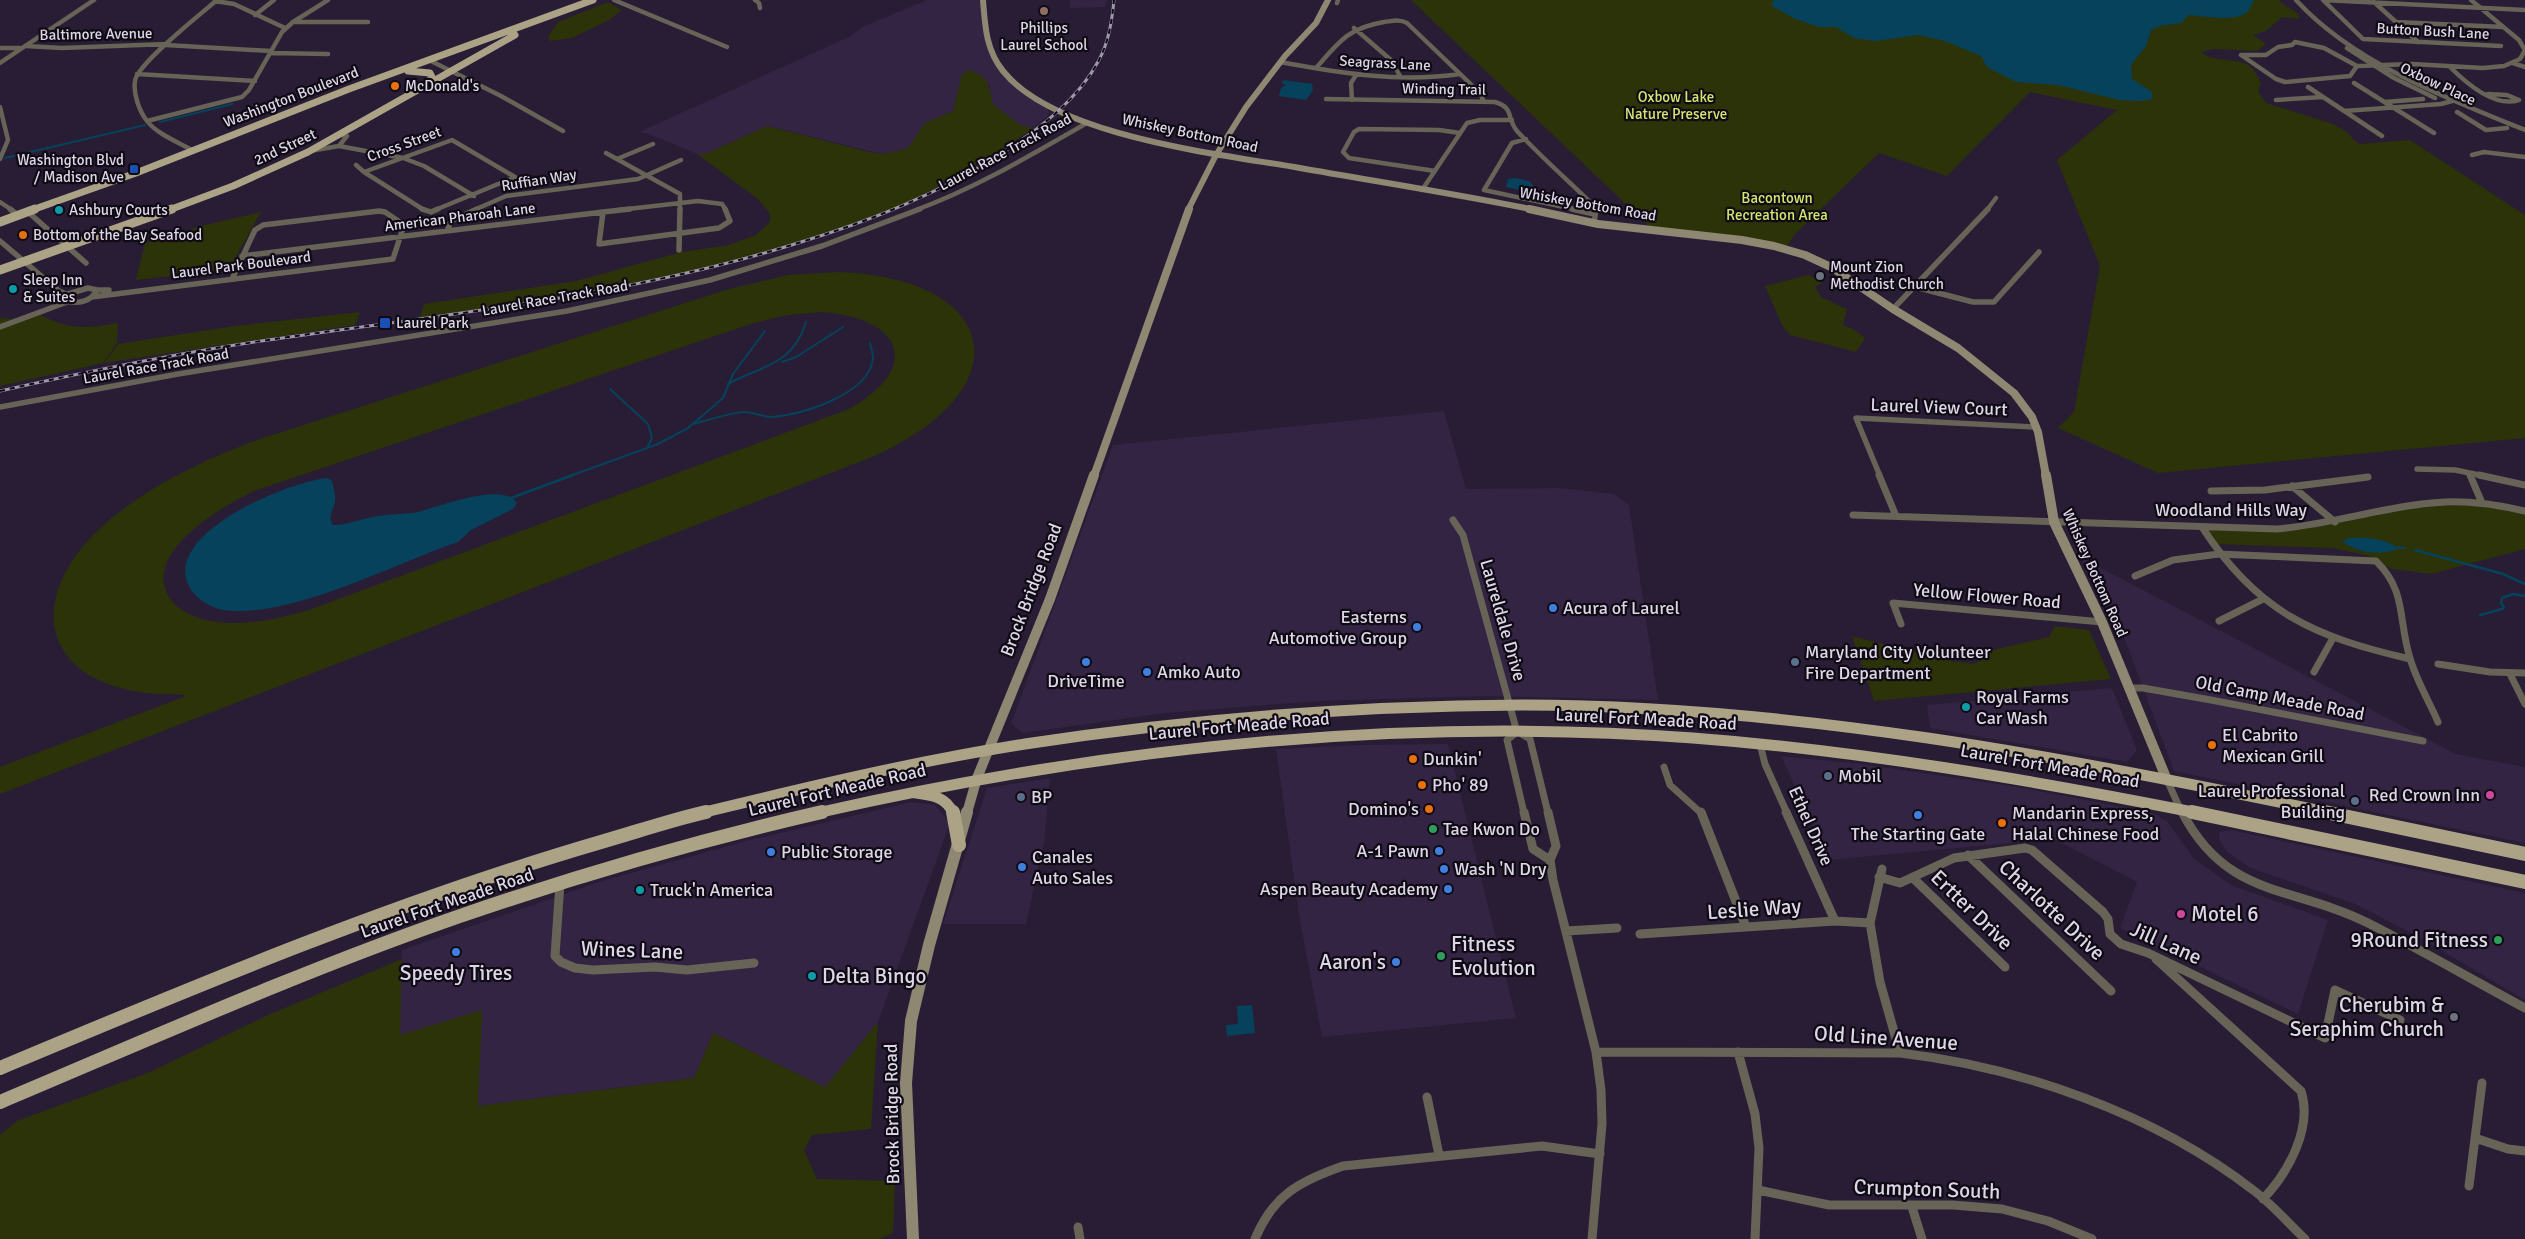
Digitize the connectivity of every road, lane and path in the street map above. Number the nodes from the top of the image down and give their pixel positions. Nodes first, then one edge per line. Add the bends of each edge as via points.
1 (94, 0) edge
2 (274, 0) edge
3 (328, 0) edge
4 (593, 0) edge
5 (614, 0) edge
6 (755, 0) edge
7 (983, 0) edge
8 (1328, 0) edge
9 (2296, 0) edge
10 (2323, 0) edge
11 (2471, 0) edge
12 (216, 1) edge
13 (2373, 1) edge
14 (760, 8) dead end
15 (2480, 8) junction
16 (2525, 10) edge
17 (564, 11) junction
18 (256, 15) junction
19 (293, 22) junction
20 (368, 22) dead end
21 (2396, 22) junction
22 (2504, 27) junction
23 (286, 28) junction
24 (1354, 28) junction
25 (2418, 42) junction
26 (167, 44) junction
27 (2346, 45) junction
28 (2501, 46) dead end
29 (24, 47) junction
30 (727, 47) dead end
31 (0, 48) edge
32 (2525, 50) edge
33 (271, 52) junction
34 (328, 54) dead end
35 (429, 60) junction
36 (1280, 62) junction
37 (0, 63) edge
38 (2513, 63) junction
39 (2371, 64) junction
40 (2382, 64) junction
41 (2357, 66) junction
42 (2450, 67) junction
43 (2525, 67) edge
44 (1316, 68) junction
45 (451, 70) junction
46 (137, 74) junction
47 (1460, 74) junction
48 (388, 75) junction
49 (1356, 75) junction
50 (1400, 76) junction
51 (255, 81) junction
52 (2354, 83) dead end
53 (423, 87) junction
54 (2308, 87) dead end
55 (2488, 94) junction
56 (2323, 97) junction
57 (1326, 99) dead end
58 (2423, 99) dead end
59 (1352, 100) junction
60 (2276, 100) dead end
61 (2452, 101) junction
62 (1484, 102) junction
63 (2385, 102) junction
64 (2446, 103) junction
65 (2394, 108) junction
66 (0, 110) edge
67 (2344, 111) junction
68 (2457, 112) dead end
69 (1512, 120) junction
70 (147, 121) junction
71 (1087, 123) junction
72 (2507, 128) junction
73 (2525, 130) edge
74 (563, 131) dead end
75 (1460, 132) junction
76 (2434, 133) dead end
77 (2525, 134) edge
78 (340, 135) junction
79 (2382, 136) dead end
80 (1526, 138) junction
81 (653, 144) dead end
82 (339, 146) junction
83 (192, 150) junction
84 (310, 151) junction
85 (606, 152) dead end
86 (1216, 155) junction
87 (2472, 155) dead end
88 (2525, 157) edge
89 (403, 158) junction
90 (0, 159) edge
91 (617, 159) junction
92 (681, 160) dead end
93 (356, 165) dead end
94 (1435, 170) junction
95 (364, 172) junction
96 (646, 175) junction
97 (1422, 190) junction
98 (474, 196) junction
99 (1996, 198) dead end
100 (0, 202) edge
101 (681, 203) junction
102 (28, 212) junction
103 (603, 212) junction
104 (1594, 214) junction
105 (19, 216) junction
106 (1585, 221) junction
107 (0, 222) edge
108 (1594, 223) junction
109 (447, 231) junction
110 (680, 233) junction
111 (401, 237) junction
112 (0, 241) edge
113 (66, 247) junction
114 (679, 250) dead end
115 (2039, 252) dead end
116 (242, 256) junction
117 (24, 261) junction
118 (86, 263) dead end
119 (0, 270) edge
120 (233, 276) junction
121 (55, 287) junction
122 (1915, 287) junction
123 (83, 288) junction
124 (96, 290) junction
125 (92, 297) junction
126 (66, 299) junction
127 (1893, 310) junction
128 (0, 327) edge
129 (0, 407) edge
130 (2036, 427) junction
131 (2417, 469) dead end
132 (2468, 472) junction
133 (2368, 477) dead end
134 (2525, 485) edge
135 (2292, 486) junction
136 (2211, 491) dead end
137 (2482, 503) junction
138 (2525, 511) edge
139 (1853, 515) dead end
140 (1896, 516) junction
141 (1453, 520) dead end
142 (2054, 522) junction
143 (2335, 522) junction
144 (2202, 527) junction
145 (2220, 554) junction
146 (2135, 576) dead end
147 (2263, 599) junction
148 (2219, 621) dead end
149 (2102, 622) junction
150 (1901, 624) dead end
151 (2333, 638) junction
152 (2410, 659) junction
153 (2438, 664) dead end
154 (2314, 672) dead end
155 (2525, 673) edge
156 (2510, 674) junction
157 (2130, 688) junction
158 (2525, 704) edge
159 (1511, 705) junction
160 (2438, 722) dead end
161 (1517, 732) junction
162 (2423, 741) dead end
163 (1760, 744) junction
164 (989, 748) junction
165 (1664, 767) dead end
166 (977, 778) junction
167 (2166, 780) junction
168 (900, 793) junction
169 (2180, 810) junction
170 (959, 845) junction
171 (2525, 854) edge
172 (1968, 855) junction
173 (1550, 860) junction
174 (1913, 878) junction
175 (2525, 882) edge
176 (560, 883) junction
177 (1835, 921) junction
178 (1870, 923) junction
179 (1746, 927) junction
180 (1617, 928) dead end
181 (1566, 931) junction
182 (1640, 934) dead end
183 (2148, 952) junction
184 (754, 963) dead end
185 (2006, 967) dead end
186 (2111, 991) dead end
187 (2525, 1008) edge
188 (2400, 1020) dead end
189 (1596, 1052) junction
190 (1738, 1052) junction
191 (1900, 1053) junction
192 (0, 1068) edge
193 (2482, 1083) dead end
194 (1427, 1097) dead end
195 (0, 1102) edge
196 (2475, 1138) junction
197 (2525, 1151) edge
198 (1600, 1154) junction
199 (1439, 1155) junction
200 (2469, 1186) dead end
201 (1758, 1190) junction
202 (2263, 1199) junction
203 (1912, 1206) junction
204 (1078, 1227) dead end
205 (913, 1239) edge
206 (1080, 1239) edge
207 (1255, 1239) edge
208 (1592, 1239) edge
209 (1755, 1239) edge
210 (1922, 1239) edge
211 (2092, 1239) edge
212 (2305, 1239) edge

1 - 29 street
2 - 18 street
3 - 19 street
4 - 17 main road, Washington Boulevard
5 - 30 street
6 - 14 street via 760,3
7 - 71 street, Whiskey Bottom Road via 986,40 993,57 1018,86 1047,105
8 - 36 street, Brock Bridge Road via 1316,23
9 - 27 street, Oxbow Place via 2315,21
10 - 13 street
10 - 25 street, Button Bush Lane via 2363,39
11 - 15 street
12 - 18 street via 229,2
12 - 26 street
13 - 15 street
13 - 21 street
15 - 16 street
15 - 22 street
17 - 35 main road, Washington Boulevard
17 - 45 main road, 2nd Street
18 - 23 street
19 - 20 street
19 - 23 street
21 - 22 street
21 - 25 street
22 - 32 street via 2520,40
23 - 33 street
24 - 44 street
24 - 47 street via 1405,21
24 - 50 street via 1391,60
25 - 28 street, Button Bush Lane
26 - 29 street, Baltimore Avenue
26 - 33 street, Baltimore Avenue
26 - 46 street
27 - 39 street, Oxbow Place
27 - 40 street, Oxbow Place
29 - 31 street, Baltimore Avenue
29 - 37 street
32 - 38 street
33 - 34 street, Baltimore Avenue
33 - 51 street
35 - 45 street
35 - 48 main road, Washington Boulevard
36 - 44 street, Seagrass Lane
36 - 86 street, Brock Bridge Road
38 - 42 street via 2489,68
38 - 43 street
39 - 40 street
39 - 41 street
39 - 64 street, Oxbow Place
40 - 42 street
40 - 61 street, Oxbow Place
41 - 41 street via 2350,76 2282,82 2241,55 2266,54 2295,42 2324,48
42 - 55 street via 2469,84
44 - 49 street, Seagrass Lane
45 - 53 main road, 2nd Street
45 - 74 street
46 - 51 street
46 - 70 street via 136,97
47 - 50 street, Seagrass Lane
47 - 62 street via 1480,93
48 - 53 main road via 412,70 428,72 432,77
48 - 83 main road, Washington Boulevard
49 - 50 street, Seagrass Lane
49 - 59 street via 1351,83
51 - 70 street via 242,97
52 - 63 street
53 - 78 main road, 2nd Street
54 - 56 street
55 - 55 street via 2509,102 2518,102 2512,96
56 - 60 street
56 - 67 street
57 - 59 street, Winding Trail
58 - 63 street
59 - 62 street, Winding Trail
61 - 64 street
61 - 73 street, Oxbow Place
62 - 69 street, Winding Trail via 1508,107
63 - 65 street
64 - 65 street
64 - 72 street, Oxbow Place
65 - 67 street
65 - 76 street
66 - 90 street via 9,141
67 - 79 street
68 - 72 street via 2486,130
69 - 75 street via 1471,121
69 - 80 street, Winding Trail via 1514,127
70 - 83 street
71 - 86 street, Whiskey Bottom Road via 1136,138
71 - 129 street, Laurel Race Track Road via 995,176 944,200 822,246 710,280 566,311
72 - 77 street, Oxbow Place
75 - 94 street
75 - 94 street via 1363,129 1354,132 1343,152 1349,158
78 - 82 street via 347,136
78 - 84 main road, 2nd Street
80 - 104 street, Winding Trail via 1596,208
80 - 104 street via 1512,143 1484,190
81 - 91 street
82 - 84 street
82 - 89 street
83 - 102 main road, Washington Boulevard
84 - 113 main road, 2nd Street via 207,196
85 - 91 street
86 - 97 street, Whiskey Bottom Road
86 - 164 street, Brock Bridge Road via 1174,247 1053,592
87 - 88 street via 2484,152
89 - 95 street, Cross Street
89 - 98 street via 424,166
89 - 98 street, Cross Street via 452,140 515,177
91 - 96 street
92 - 96 street, Ruffian Way
93 - 95 street
94 - 97 street
95 - 98 street via 428,212
96 - 101 street via 677,192
96 - 109 street, Ruffian Way via 638,179 506,196 452,221
97 - 106 street, Whiskey Bottom Road
99 - 122 street
100 - 105 street
101 - 103 street, American Pharoah Lane
101 - 110 street
101 - 110 street, American Pharoah Lane via 722,204 730,221 718,228
102 - 105 main road, Washington Boulevard
102 - 113 street
103 - 109 street, American Pharoah Lane
103 - 110 street via 599,244
104 - 106 street via 1586,216
104 - 108 street
105 - 107 main road, Washington Boulevard
106 - 108 street, Whiskey Bottom Road
108 - 127 street, Whiskey Bottom Road via 1749,241 1786,249 1831,267
109 - 111 street, American Pharoah Lane
110 - 114 street
111 - 116 street, American Pharoah Lane
111 - 116 street via 403,223 382,211 267,224 255,230
111 - 120 street, Laurel Park Boulevard via 394,256
112 - 117 street
113 - 117 main road, 2nd Street
113 - 118 street
115 - 122 street via 1994,302 1973,302
116 - 120 street
117 - 119 main road, 2nd Street
117 - 121 street
120 - 124 street, Laurel Park Boulevard
120 - 125 street, Laurel Park Boulevard
121 - 123 street, Laurel Park Boulevard
121 - 126 street via 66,294
122 - 127 street
123 - 124 street, Laurel Park Boulevard
123 - 126 street
124 - 125 street
125 - 126 street, Laurel Park Boulevard via 77,303
126 - 128 street
127 - 130 street, Whiskey Bottom Road via 1958,348 1996,377 2020,400
130 - 140 street, Laurel View Court via 1856,418
130 - 142 street, Whiskey Bottom Road
131 - 132 street
132 - 134 street
132 - 137 street
133 - 135 street
135 - 136 street
135 - 143 street
137 - 138 street, Woodland Hills Way
137 - 143 street, Woodland Hills Way via 2430,503
139 - 140 street
140 - 142 street
141 - 159 street, Laureldale Drive via 1463,535
142 - 144 street, Woodland Hills Way
142 - 149 street, Whiskey Bottom Road
143 - 144 street, Woodland Hills Way via 2277,529
144 - 145 street
145 - 146 street via 2173,560
145 - 147 street
145 - 152 street via 2376,561 2387,570 2399,591 2403,635
147 - 148 street
147 - 151 street
149 - 150 street, Yellow Flower Road via 1893,602
149 - 157 street, Whiskey Bottom Road
151 - 152 street
151 - 154 street
152 - 160 street
153 - 156 street
155 - 156 street
156 - 158 street
157 - 162 street, Old Camp Meade Road via 2211,700
157 - 167 street, Whiskey Bottom Road
159 - 161 street, Laureldale Drive
159 - 164 main road, Laurel Fort Meade Road via 1274,713 1110,730
159 - 167 main road, Laurel Fort Meade Road via 1687,712 1838,726 2014,751
161 - 163 main road, Laurel Fort Meade Road via 1608,733
161 - 166 main road, Laurel Fort Meade Road via 1268,740 1102,758
161 - 173 street via 1530,739 1556,846
161 - 173 street via 1507,740 1533,849
163 - 169 main road, Laurel Fort Meade Road via 1934,764
163 - 177 street, Ethel Drive via 1765,764
164 - 166 street, Brock Bridge Road
164 - 192 main road, Laurel Fort Meade Road via 792,790 561,853 376,916
165 - 179 street via 1670,785 1701,812
166 - 168 main road, Laurel Fort Meade Road
166 - 170 street, Brock Bridge Road
167 - 169 street
167 - 171 main road, Laurel Fort Meade Road
168 - 170 main road via 924,794 949,804 955,812
168 - 176 main road, Laurel Fort Meade Road via 808,813
169 - 175 main road, Laurel Fort Meade Road
169 - 187 street via 2212,856 2245,878 2366,922
170 - 205 street, Brock Bridge Road via 928,946 911,1021 906,1083
172 - 174 street, Jill Lane via 1946,861
172 - 183 street, Jill Lane via 2025,848 2032,850 2104,912 2110,934 2116,940
172 - 186 street, Charlotte Drive
173 - 181 street
174 - 178 street, Jill Lane via 1900,882 1880,873
174 - 185 street, Ertter Drive
176 - 184 street, Wines Lane via 554,948 561,962 574,968 687,970
176 - 195 main road, Laurel Fort Meade Road via 301,976
177 - 178 street, Leslie Way
177 - 179 street, Leslie Way
178 - 191 street, Jill Lane via 1880,982
179 - 182 street, Leslie Way
180 - 181 street
181 - 189 street
183 - 188 street, Jill Lane via 2325,1038 2334,990
183 - 202 street via 2301,1091 2305,1101 2295,1155 2278,1185
189 - 190 street, Old Line Avenue
189 - 198 street via 1601,1099
190 - 191 street, Old Line Avenue
190 - 201 street via 1756,1114
191 - 202 street, Old Line Avenue via 1977,1064 2068,1092 2160,1132 2200,1155
193 - 196 street
194 - 199 street
196 - 197 street
196 - 200 street
198 - 199 street via 1542,1146
198 - 208 street
199 - 207 street via 1343,1166 1312,1176 1295,1185 1274,1204 1259,1225
201 - 203 street, Crumpton South via 1831,1205
201 - 209 street
202 - 212 street, Old Line Avenue
203 - 210 street
203 - 211 street, Crumpton South via 2004,1209 2048,1221
204 - 206 street

